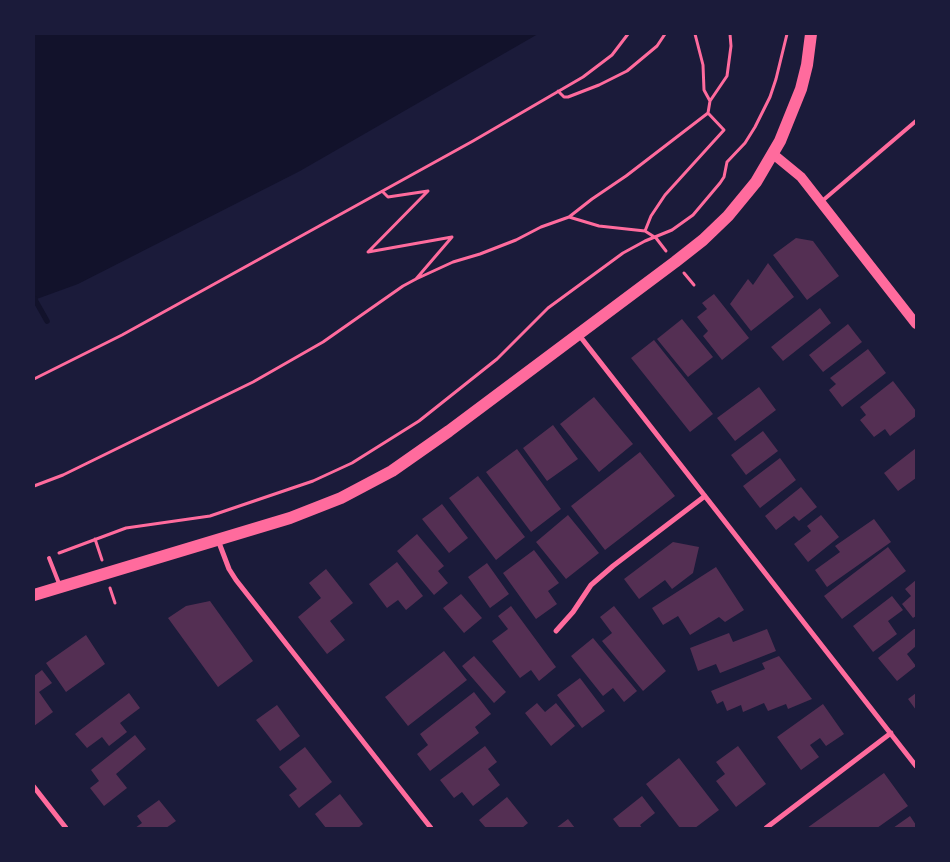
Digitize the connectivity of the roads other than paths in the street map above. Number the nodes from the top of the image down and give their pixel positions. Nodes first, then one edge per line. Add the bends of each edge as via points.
1 (811, 34) edge
2 (916, 121) edge
3 (773, 154) junction
4 (821, 202) junction
5 (916, 324) edge
6 (578, 334) junction
7 (704, 496) junction
8 (218, 540) junction
9 (49, 558) road end
10 (60, 587) junction
11 (34, 595) edge
12 (556, 631) dead end
13 (890, 733) junction
14 (916, 766) edge
15 (34, 788) edge
16 (66, 828) edge
17 (431, 828) edge
18 (766, 828) edge

1 - 3 main road via 798,98
2 - 4 lane
3 - 4 main road via 801,177
3 - 6 main road via 756,182 715,229
4 - 5 main road
6 - 7 street
6 - 8 main road via 419,452 370,483 290,518
7 - 12 street via 591,585
7 - 13 street
8 - 10 main road
8 - 17 street via 236,580
9 - 10 lane
10 - 11 main road
13 - 14 street
13 - 18 street
15 - 16 street

